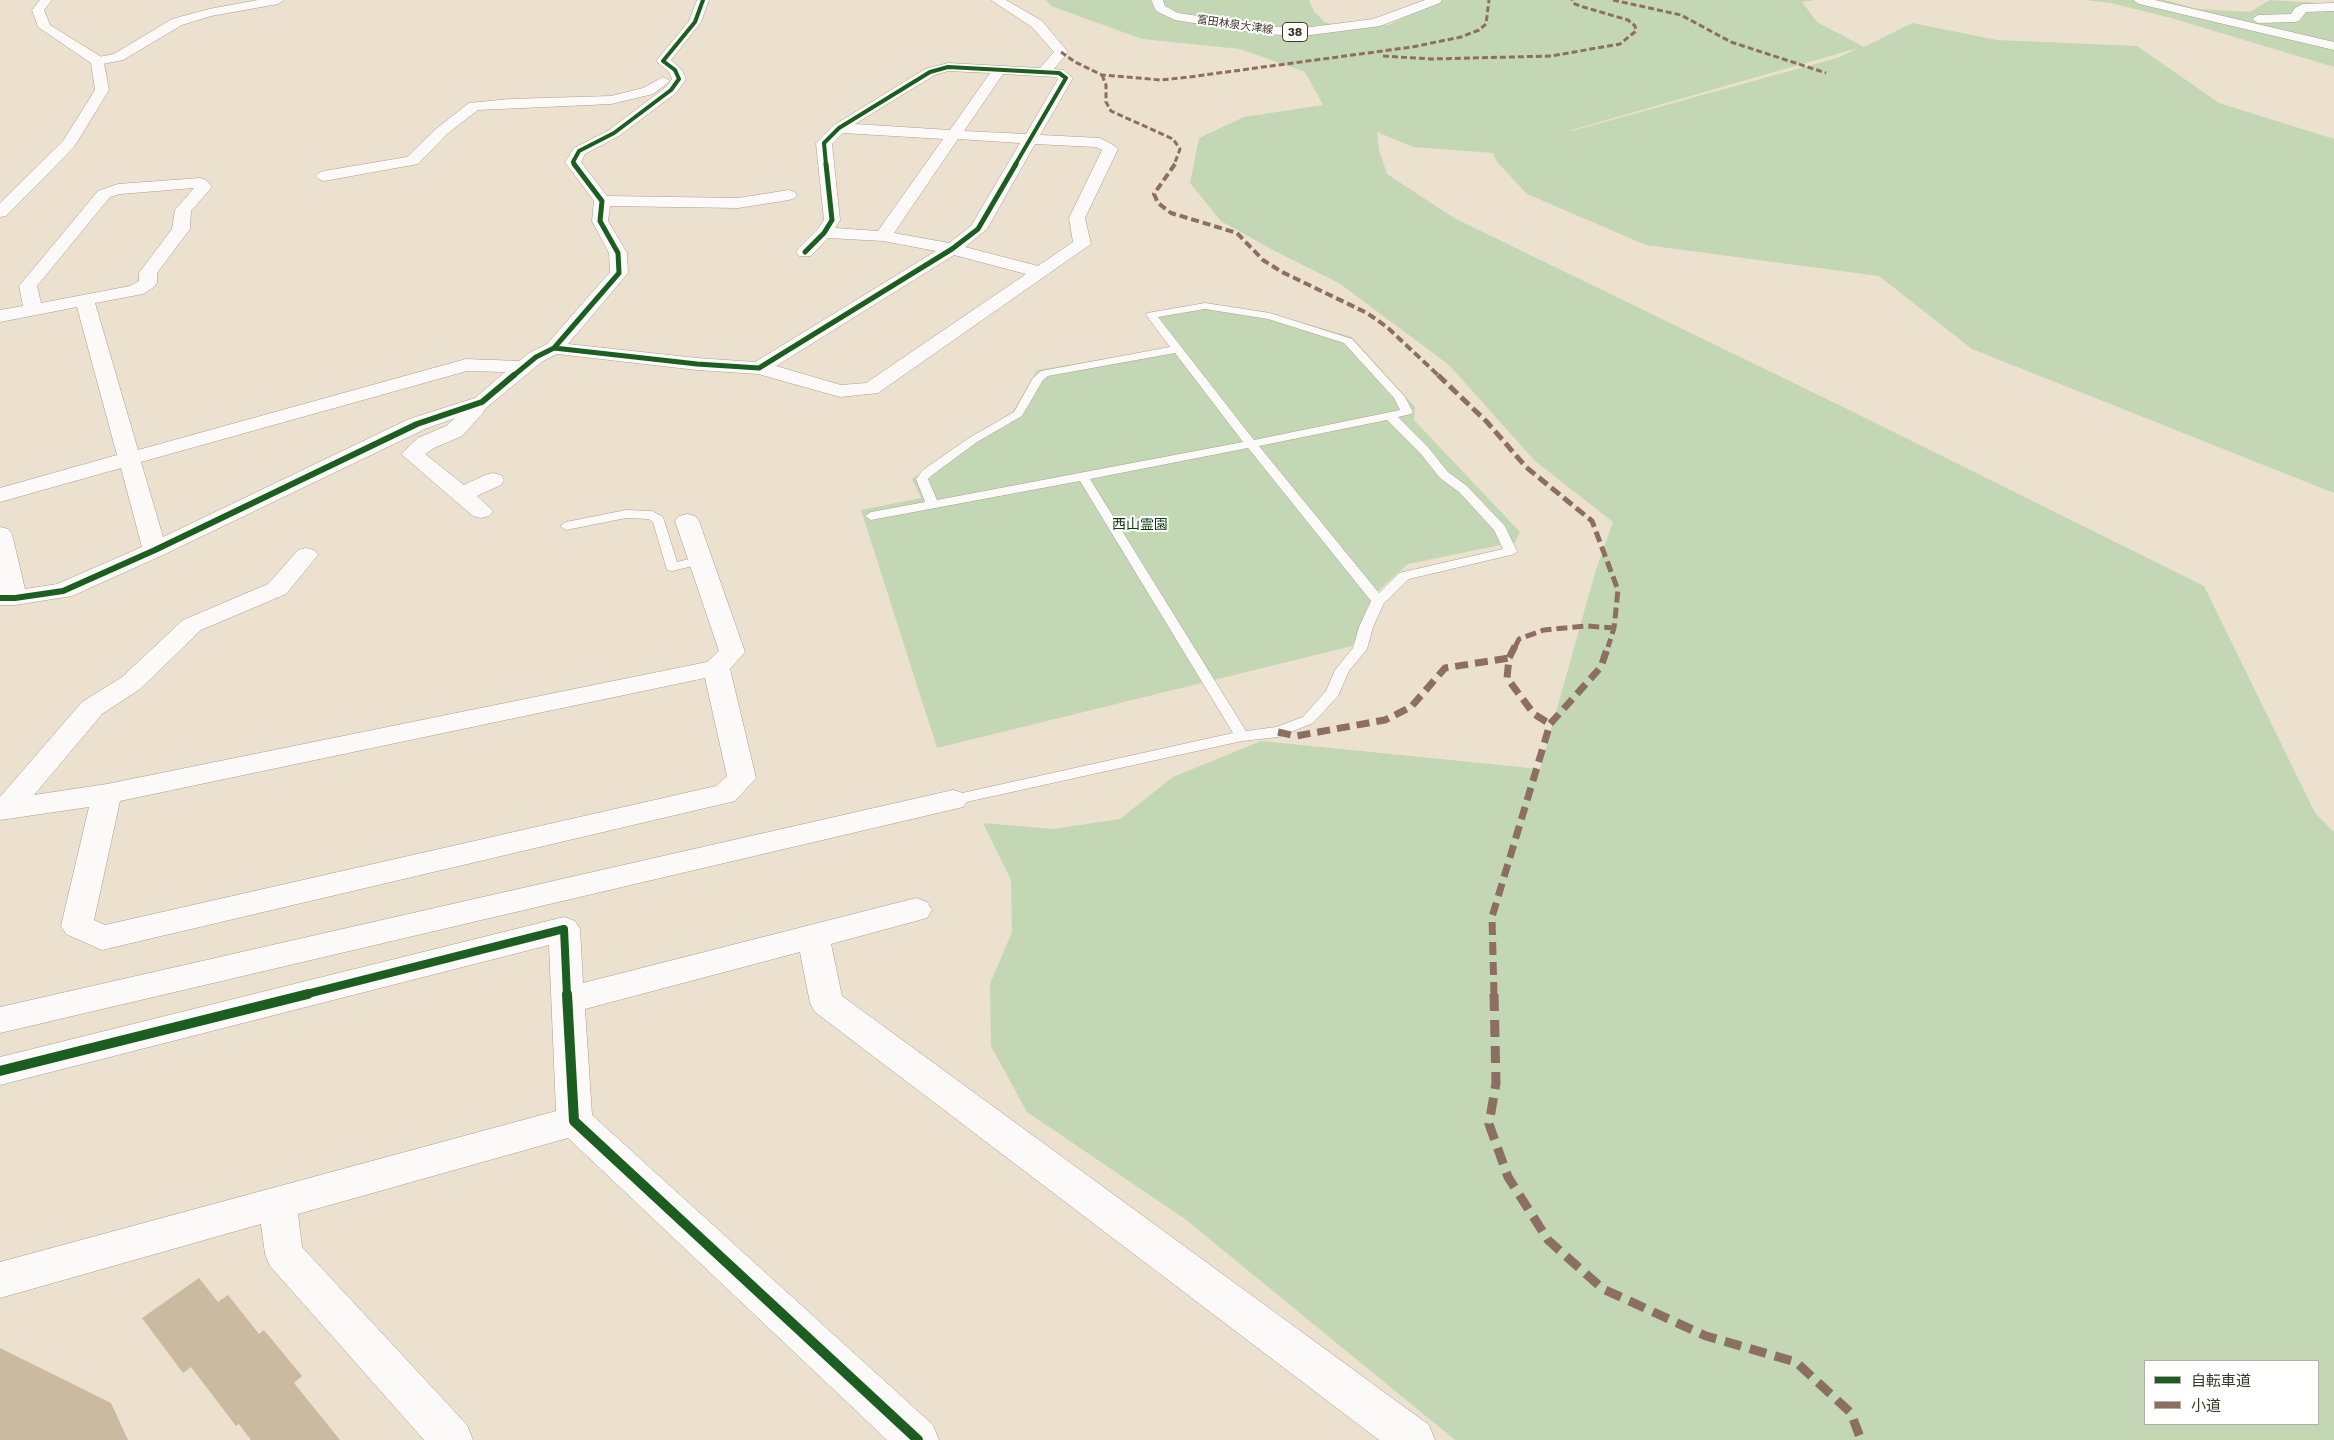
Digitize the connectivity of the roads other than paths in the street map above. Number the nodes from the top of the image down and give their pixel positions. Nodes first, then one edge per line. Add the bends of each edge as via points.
1 (46, 0) edge
2 (278, 0) edge
3 (703, 0) edge
4 (997, 0) edge
5 (1157, 0) edge
6 (1436, 0) edge
7 (2139, 0) edge
8 (2334, 7) edge
9 (2221, 20) junction
10 (2288, 35) junction
11 (2334, 46) edge
12 (2334, 56) edge
13 (98, 61) junction
14 (675, 70) junction
15 (999, 70) junction
16 (1044, 72) junction
17 (839, 128) junction
18 (951, 136) junction
19 (1032, 140) junction
20 (324, 176) dead end
21 (789, 195) dead end
22 (602, 200) junction
23 (0, 212) edge
24 (824, 233) junction
25 (883, 236) junction
26 (952, 249) junction
27 (805, 252) dead end
28 (1040, 272) junction
29 (84, 299) junction
30 (33, 310) junction
31 (0, 316) edge
32 (554, 348) junction
33 (1178, 350) junction
34 (525, 367) junction
35 (759, 368) junction
36 (482, 402) junction
37 (1390, 416) junction
38 (1251, 444) junction
39 (129, 458) junction
40 (1083, 477) junction
41 (493, 480) dead end
42 (0, 495) edge
43 (461, 495) junction
44 (932, 504) junction
45 (481, 511) dead end
46 (871, 516) dead end
47 (688, 521) dead end
48 (566, 526) dead end
49 (0, 534) edge
50 (154, 550) junction
51 (306, 555) dead end
52 (702, 560) junction
53 (8, 598) edge
54 (1378, 601) junction
55 (716, 668) junction
56 (1242, 736) junction
57 (107, 794) junction
58 (953, 800) joint
59 (4, 809) edge
60 (916, 910) dead end
61 (813, 937) junction
62 (569, 1000) junction
63 (0, 1020) edge
64 (0, 1071) edge
65 (574, 1121) junction
66 (278, 1202) junction
67 (0, 1280) edge
68 (452, 1440) edge
69 (918, 1440) edge
70 (1414, 1440) edge

1 - 13 street via 38,10 44,27
2 - 13 street via 178,22 118,57
3 - 14 street via 695,22 663,61
4 - 16 street via 1037,24 1061,52
5 - 6 street, 富田林泉大津線 / 38 via 1160,8 1176,16 1264,30 1303,32 1375,23
7 - 9 street
8 - 9 street via 2303,8 2295,18
9 - 10 street
10 - 11 street
10 - 12 street
13 - 23 street via 102,90 69,144
14 - 20 street via 648,91 610,100 474,106 442,131 412,162
14 - 22 street via 679,79 671,90 614,133 579,150 573,162
15 - 16 street
15 - 17 street via 948,67 930,72
15 - 18 street
16 - 19 street via 1059,73 1066,78
17 - 18 street
17 - 24 street via 824,143 832,220
18 - 19 street
18 - 25 street
19 - 26 street via 978,229
19 - 28 street via 1100,143 1110,149 1077,218 1082,244
21 - 22 street via 738,203
22 - 32 street via 600,221 618,254 619,272
24 - 25 street
24 - 27 street
25 - 26 street
26 - 28 street
26 - 35 street
28 - 35 street via 871,389 840,391
29 - 30 street
29 - 30 street via 136,290 148,283 148,273 181,229 183,210 204,187 200,183 118,189 104,194 28,286
29 - 39 street
30 - 31 street
32 - 34 street
32 - 35 street
33 - 37 lane via 1151,315 1216,307 1270,316 1336,336 1348,341 1399,397 1407,412
33 - 38 lane
33 - 44 lane via 1045,373 1018,414 973,440 922,478
34 - 36 street
34 - 39 street via 466,365
36 - 43 street via 454,431 426,443 412,454
36 - 50 street via 417,424
37 - 38 lane
37 - 54 lane via 1500,529 1510,551 1404,576
38 - 40 lane
38 - 54 lane
39 - 42 street
39 - 50 street
40 - 44 lane
40 - 56 lane
41 - 43 street
43 - 45 street
44 - 46 lane
47 - 52 street
48 - 52 lane via 626,514 652,515 659,520 672,567
49 - 53 street
50 - 53 street via 64,591
51 - 59 street via 277,589 192,625 131,683 92,708
52 - 55 street via 732,652
54 - 56 lane via 1360,649 1342,670 1333,693 1308,720 1278,732
55 - 57 street
55 - 57 street via 742,778 725,794 102,938 77,926
56 - 58 lane
57 - 59 street
58 - 63 street
60 - 61 street
61 - 62 street
61 - 70 street via 827,1003
62 - 64 street via 564,928
62 - 65 street
65 - 66 street
65 - 69 street
66 - 67 street
66 - 68 street via 284,1254

